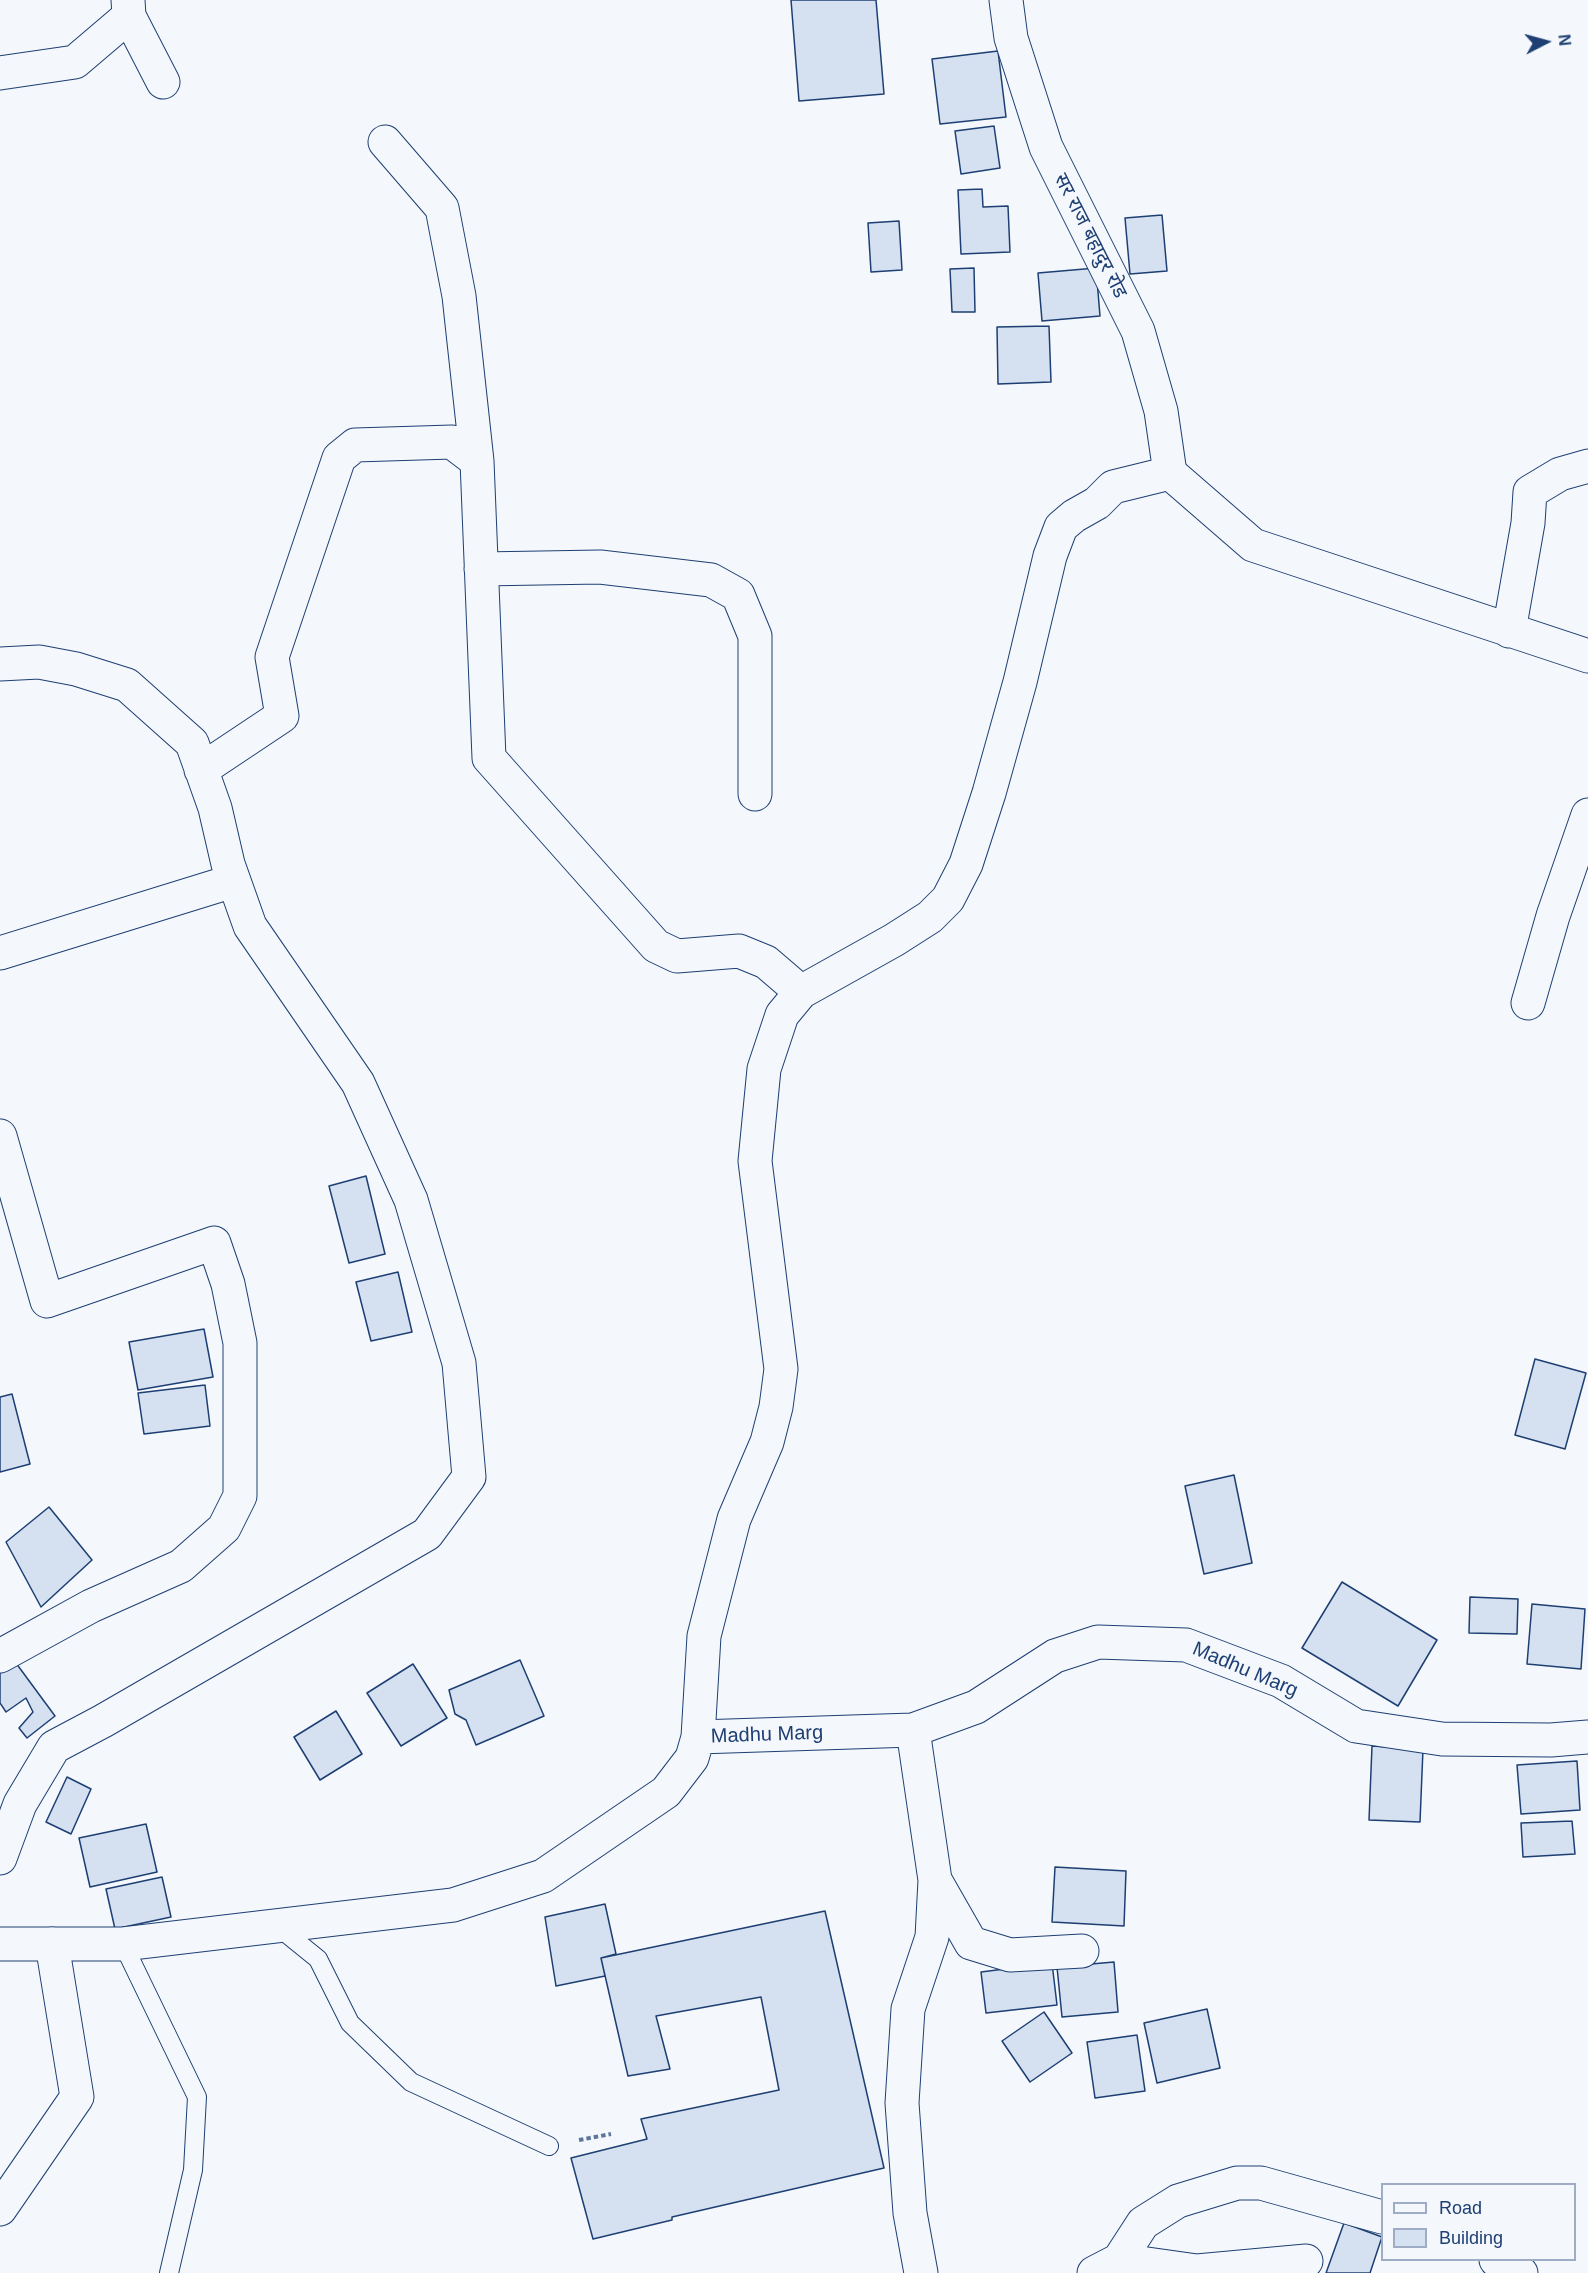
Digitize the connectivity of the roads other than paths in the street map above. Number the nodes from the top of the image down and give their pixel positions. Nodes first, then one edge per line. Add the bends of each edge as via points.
1 (1006, 0) edge
2 (128, 8) edge
3 (0, 73) edge
4 (163, 82) dead end
5 (385, 142) dead end
6 (477, 461) junction
7 (1588, 466) edge
8 (1170, 473) junction
9 (481, 569) junction
10 (1509, 631) junction
11 (1588, 656) edge
12 (0, 664) edge
13 (201, 770) junction
14 (755, 794) dead end
15 (1588, 815) edge
16 (234, 881) junction
17 (0, 953) edge
18 (801, 992) junction
19 (1528, 1003) dead end
20 (0, 1139) edge
21 (0, 1656) edge
22 (913, 1730) junction
23 (698, 1737) junction
24 (1588, 1737) edge
25 (0, 1858) edge
26 (935, 1880) junction
27 (276, 1925) junction
28 (0, 1944) edge
29 (52, 1944) junction
30 (123, 1944) junction
31 (1082, 1951) dead end
32 (549, 2146) dead end
33 (0, 2209) edge
34 (1381, 2216) edge
35 (1306, 2261) dead end
36 (1500, 2261) edge
37 (1107, 2266) edge
38 (169, 2273) edge
39 (921, 2273) edge
40 (1521, 2273) edge

1 - 8 street, सर राज बहादुर रोड via 1011,38 1046,147 1138,331 1161,411
2 - 3 street via 75,62
2 - 4 street
5 - 6 street via 442,208 459,296
6 - 9 street
6 - 13 street via 452,442 355,445 339,459 273,657 282,716
7 - 10 street via 1560,474 1530,492
8 - 10 street via 1253,545
8 - 18 street via 1113,487 1061,527 1050,556 989,793 966,864 948,899 930,917 894,940
9 - 14 street via 600,567 711,580 738,596 755,636
9 - 18 street via 489,758 656,946 678,956 739,951 766,962
10 - 11 street
12 - 13 street via 39,662 127,685 192,743
13 - 16 street
15 - 19 street
16 - 17 street
16 - 25 street via 250,927 358,1083 411,1200 459,1363 469,1477 427,1534 54,1747 20,1804
18 - 23 street via 782,1016 764,1069 755,1161 781,1369 776,1407 767,1442 734,1519 704,1636
20 - 21 street via 47,1301 214,1243 228,1284 240,1343 240,1496 224,1528 181,1566 91,1606
22 - 23 street, Madhu Marg
22 - 24 street, Madhu Marg via 976,1707 1055,1656 1098,1642 1186,1645 1281,1681 1356,1726 1442,1739
22 - 26 street
23 - 27 street via 692,1758 666,1792 543,1876 453,1905
26 - 31 street via 971,1942 1010,1954
26 - 39 street via 932,1937 908,2009 902,2103 910,2212
27 - 30 street
27 - 32 lane via 318,1959 350,2023 411,2082
28 - 29 street
29 - 30 street
29 - 33 street via 77,2097
30 - 38 lane via 197,2097 193,2170
34 - 37 street via 1261,2183 1237,2183 1178,2201 1143,2223
35 - 37 street via 1197,2271
36 - 40 street

